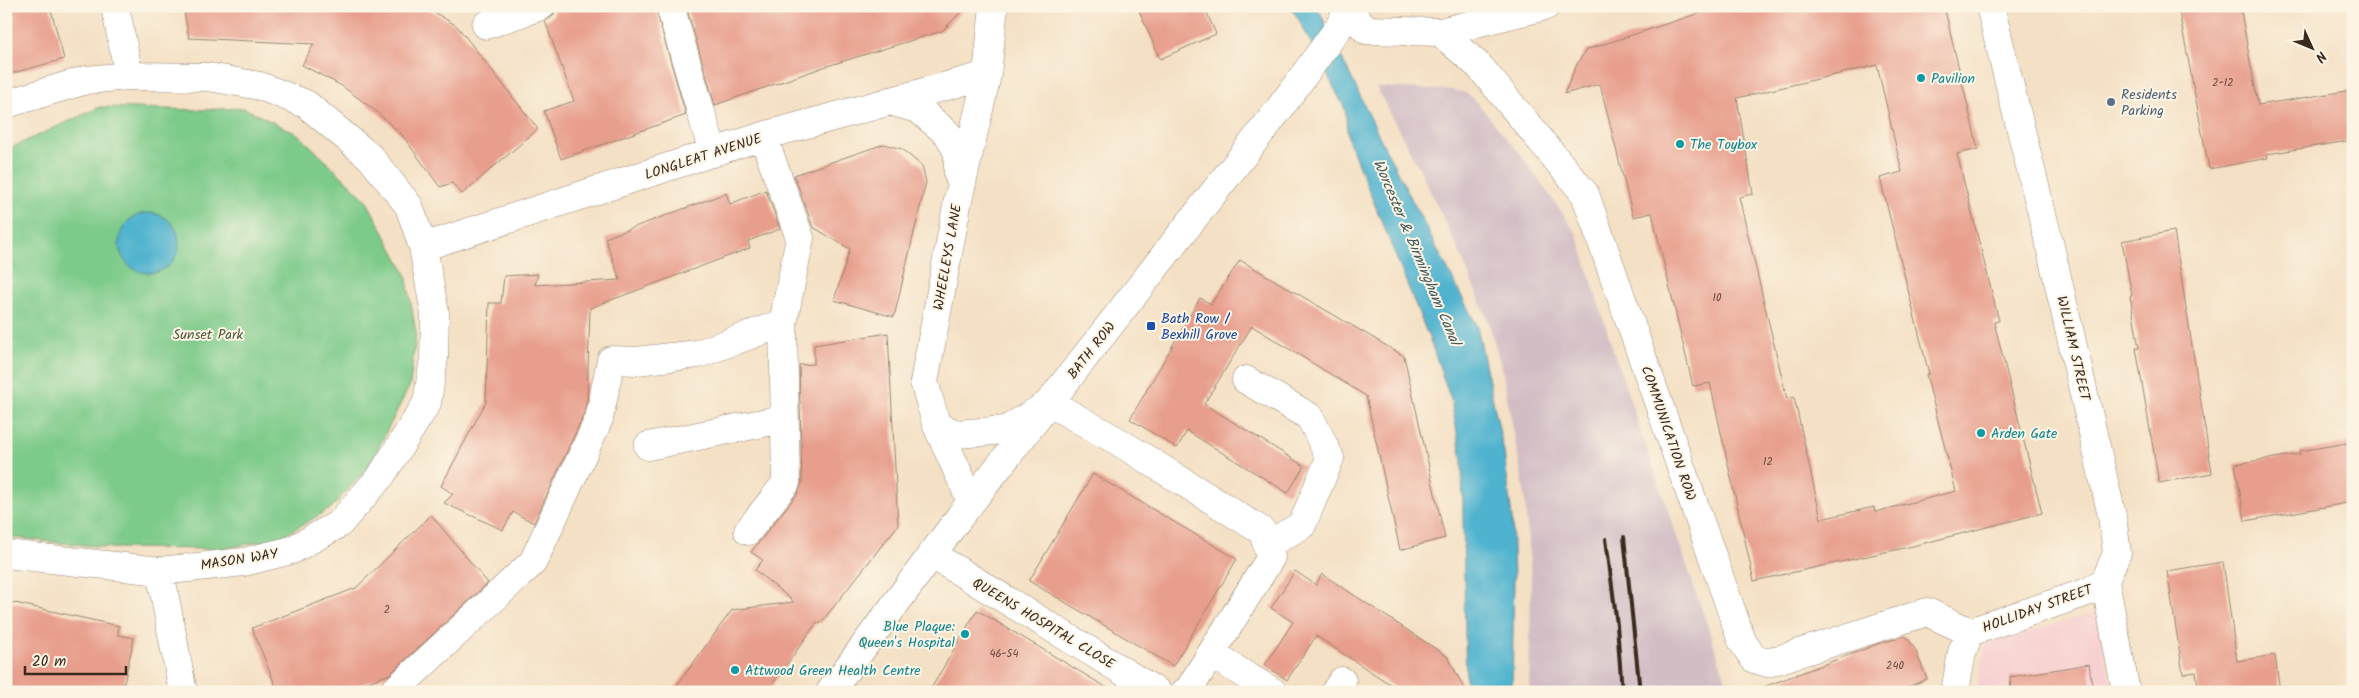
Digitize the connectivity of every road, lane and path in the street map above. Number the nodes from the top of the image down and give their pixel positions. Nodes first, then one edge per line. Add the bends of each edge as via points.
1 (115, 6) edge
2 (541, 6) edge
3 (670, 6) edge
4 (994, 6) edge
5 (1990, 6) edge
6 (1530, 8) edge
7 (1346, 14) edge
8 (486, 25) dead end
9 (1440, 32) junction
10 (987, 75) junction
11 (129, 76) junction
12 (889, 101) junction
13 (6, 104) edge
14 (763, 136) junction
15 (714, 154) junction
16 (958, 200) junction
17 (422, 247) junction
18 (782, 323) junction
19 (1246, 380) dead end
20 (1050, 403) junction
21 (783, 419) junction
22 (937, 426) junction
23 (648, 446) dead end
24 (971, 501) junction
25 (748, 531) dead end
26 (1267, 545) junction
27 (6, 554) edge
28 (931, 554) junction
29 (160, 571) junction
30 (2105, 581) junction
31 (1970, 632) junction
32 (1211, 654) junction
33 (183, 692) edge
34 (392, 692) edge
35 (830, 692) edge
36 (1157, 692) edge
37 (1185, 692) edge
38 (1273, 692) edge
39 (1955, 692) edge
40 (2126, 692) edge

1 - 11 street
2 - 8 street
3 - 15 street
4 - 10 street, WHEELEYS LANE
5 - 30 street, WILLIAM STREET via 2052,252 2112,516 2117,553
6 - 9 street
7 - 9 street via 1366,30
7 - 20 street, BATH ROW via 1277,112
9 - 31 street, COMMUNICATION ROW via 1480,67 1585,194 1742,641 1754,660 1768,663 1927,612
10 - 12 street, LONGLEAT AVENUE
10 - 16 street, WHEELEYS LANE
11 - 13 street, MASON WAY via 86,80
11 - 17 street, MASON WAY via 209,77 260,86 306,104 375,164 409,206
12 - 14 street, LONGLEAT AVENUE
12 - 16 street via 918,109 948,134 958,153
14 - 15 street, LONGLEAT AVENUE
14 - 18 street via 800,238
15 - 17 street, LONGLEAT AVENUE
16 - 22 street, WHEELEYS LANE via 924,382
17 - 29 street, MASON WAY via 435,314 434,358 427,404 381,476 339,524 292,550 244,562
18 - 21 street
18 - 34 street via 698,354 636,361 611,360 599,419 533,562
19 - 26 street via 1310,417 1330,458 1302,524
20 - 22 street via 1006,430 957,434
20 - 24 street, BATH ROW
20 - 26 street via 1262,531
21 - 23 street
21 - 25 street via 786,483
22 - 24 street, WHEELEYS LANE
24 - 28 street, BATH ROW
26 - 32 street via 1271,557
27 - 29 street, MASON WAY
28 - 35 street, BATH ROW
28 - 36 street, QUEENS HOSPITAL CLOSE
29 - 33 street
30 - 31 street, HOLLIDAY STREET via 2090,591
30 - 40 street
31 - 39 street, HOLLIDAY STREET via 1962,652
32 - 37 street
32 - 38 street

